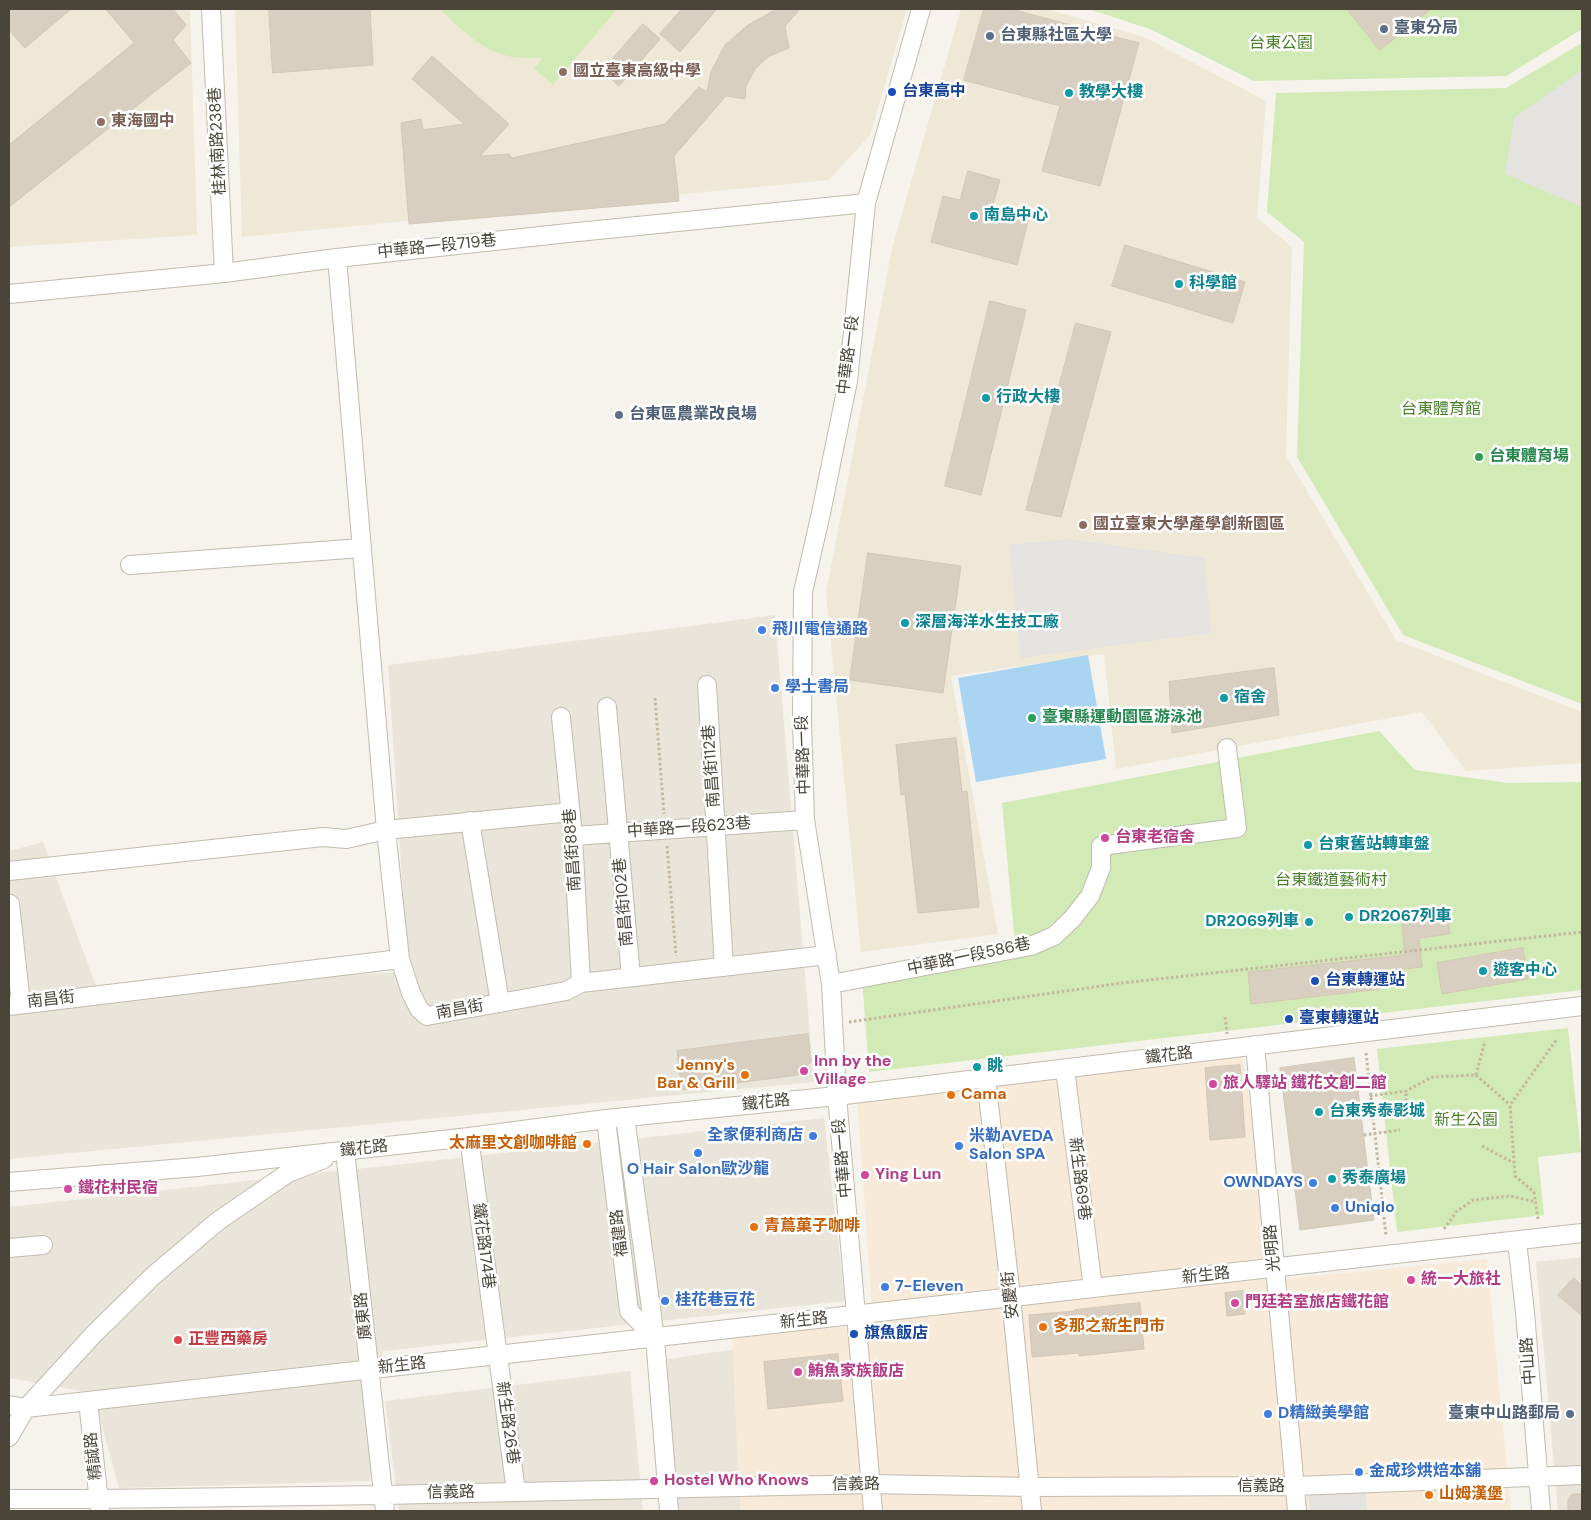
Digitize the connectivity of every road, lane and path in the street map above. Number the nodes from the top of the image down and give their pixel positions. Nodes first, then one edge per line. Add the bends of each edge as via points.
1 (211, 9) edge
2 (921, 9) edge
3 (866, 203) junction
4 (337, 258) junction
5 (224, 273) junction
6 (9, 294) edge
7 (362, 548) junction
8 (130, 566) dead end
9 (706, 685) dead end
10 (607, 707) dead end
11 (561, 717) dead end
12 (1227, 748) dead end
13 (571, 812) junction
14 (806, 820) junction
15 (470, 821) junction
16 (716, 826) junction
17 (386, 830) junction
18 (618, 833) junction
19 (573, 836) junction
20 (9, 871) edge
21 (10, 904) dead end
22 (1582, 932) edge
23 (827, 955) junction
24 (400, 959) junction
25 (724, 966) junction
26 (630, 977) junction
27 (581, 983) junction
28 (831, 984) junction
29 (500, 1003) junction
30 (15, 1005) edge
31 (1582, 1006) edge
32 (1225, 1017) dead end
33 (834, 1024) junction
34 (1228, 1037) dead end
35 (1557, 1039) dead end
36 (1485, 1041) dead end
37 (1255, 1046) junction
38 (1366, 1053) dead end
39 (1065, 1069) junction
40 (1476, 1075) junction
41 (986, 1078) junction
42 (1406, 1091) junction
43 (837, 1096) junction
44 (1370, 1096) junction
45 (1510, 1105) junction
46 (1406, 1111) dead end
47 (625, 1117) junction
48 (606, 1119) junction
49 (1400, 1130) dead end
50 (1375, 1134) junction
51 (1364, 1135) dead end
52 (469, 1137) junction
53 (1482, 1146) dead end
54 (345, 1151) junction
55 (1514, 1164) junction
56 (9, 1182) edge
57 (1536, 1202) junction
58 (1538, 1219) dead end
59 (1444, 1229) dead end
60 (1582, 1234) edge
61 (1386, 1236) dead end
62 (1517, 1241) junction
63 (43, 1245) dead end
64 (9, 1248) edge
65 (1275, 1268) junction
66 (1093, 1288) junction
67 (1011, 1297) junction
68 (856, 1315) junction
69 (655, 1338) junction
70 (497, 1355) junction
71 (370, 1370) junction
72 (88, 1401) junction
73 (17, 1407) edge
74 (9, 1437) edge
75 (1582, 1475) edge
76 (1538, 1477) junction
77 (871, 1484) junction
78 (1294, 1486) junction
79 (1030, 1487) junction
80 (668, 1489) junction
81 (516, 1492) junction
82 (9, 1498) edge
83 (384, 1503) edge
84 (100, 1505) edge
85 (668, 1511) edge
86 (873, 1511) edge
87 (1032, 1511) edge
88 (1297, 1511) edge
89 (1541, 1511) edge

1 - 5 street, 桂林南路238巷
2 - 3 street, 中華路一段
3 - 4 street, 中華路一段719巷
3 - 14 street, 中華路一段 via 848,381 803,592 802,720
4 - 5 street, 中華路一段719巷
4 - 7 street
5 - 6 street, 中華路一段719巷
7 - 8 street
7 - 17 street
9 - 16 street, 南昌街112巷
10 - 18 street, 南昌街102巷
11 - 13 street, 南昌街88巷
12 - 28 street, 中華路一段586巷 via 1237,828 1101,846 1101,868 1090,896 1054,936 1031,946
13 - 15 street
13 - 19 street, 南昌街88巷
14 - 16 street, 中華路一段623巷
14 - 23 street, 中華路一段
15 - 17 street
15 - 29 street
16 - 18 street, 中華路一段623巷
16 - 25 street, 南昌街112巷
17 - 20 street via 346,839 324,837
17 - 24 street
18 - 19 street, 中華路一段623巷
18 - 26 street, 南昌街102巷
19 - 27 street, 南昌街88巷
21 - 30 street
22 - 33 path via 1122,983
23 - 25 street, 南昌街
23 - 28 street, 中華路一段
24 - 29 street, 南昌街 via 411,992 427,1016
24 - 30 street, 南昌街
25 - 26 street, 南昌街
26 - 27 street, 南昌街
27 - 29 street, 南昌街 via 566,991
28 - 33 street, 中華路一段
31 - 37 street, 鐵花路
32 - 34 path
33 - 43 street, 中華路一段
35 - 45 path
36 - 40 path
37 - 39 street, 鐵花路
37 - 65 street, 光明路
38 - 44 path
39 - 41 street, 鐵花路
39 - 66 street, 新生路69巷
40 - 42 path via 1432,1077
40 - 45 path
41 - 43 street, 鐵花路
41 - 67 street, 安慶街
42 - 44 path
42 - 46 path
43 - 47 street, 鐵花路
43 - 68 street, 中華路一段
44 - 50 path
45 - 55 path
47 - 48 street, 鐵花路
47 - 69 street, 福建路
48 - 52 street, 鐵花路
48 - 69 street, 福建路 via 629,1311
49 - 50 path
50 - 51 path
50 - 61 path
52 - 54 street, 鐵花路
52 - 70 street, 鐵花路174巷
53 - 55 path
54 - 56 street, 鐵花路
54 - 71 street, 廣東路
54 - 73 street via 288,1173 218,1221 154,1275
55 - 57 path via 1516,1176 1534,1192
57 - 58 path
57 - 59 path via 1510,1196 1473,1200 1456,1212
60 - 62 street, 新生路
62 - 65 street, 新生路
62 - 76 street, 中山路
63 - 64 street
65 - 66 street, 新生路
65 - 78 street, 光明路
66 - 67 street, 新生路
67 - 68 street, 新生路
67 - 79 street, 安慶街
68 - 69 street, 新生路
68 - 77 street, 中華路一段
69 - 70 street, 新生路
69 - 80 street, 福建路
70 - 71 street, 新生路
70 - 81 street, 新生路26巷
71 - 72 street, 新生路
71 - 83 street, 廣東路
72 - 73 street, 新生路
72 - 84 street, 精誠路
73 - 74 street
75 - 76 street, 信義路
76 - 78 street, 信義路
76 - 89 street, 中山路
77 - 79 street, 信義路
77 - 80 street, 信義路
77 - 86 street, 中華路一段
78 - 79 street, 信義路
78 - 88 street, 光明路
79 - 87 street, 安慶街
80 - 81 street, 信義路
80 - 85 street, 福建路
81 - 83 street, 信義路
82 - 84 street, 信義路
83 - 84 street, 信義路

